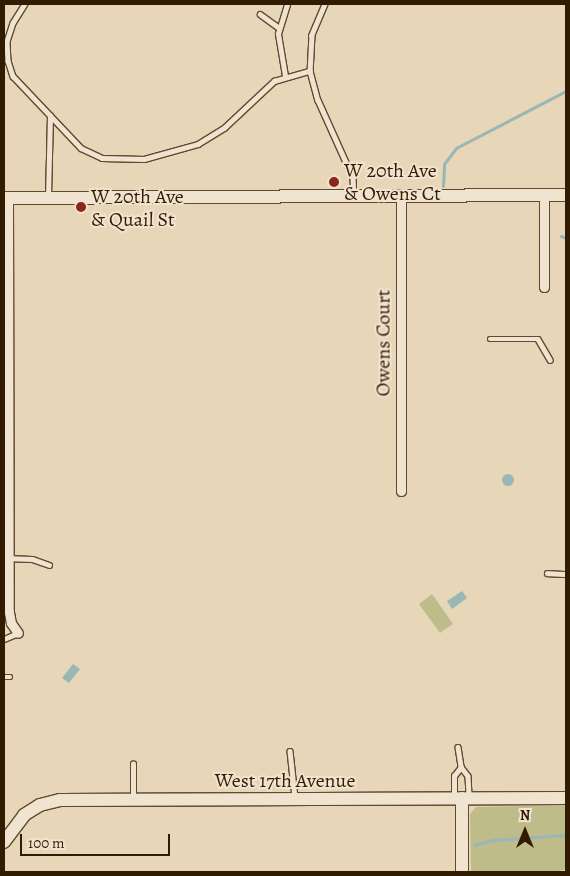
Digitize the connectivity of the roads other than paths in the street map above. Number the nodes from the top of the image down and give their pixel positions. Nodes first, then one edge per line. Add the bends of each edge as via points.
1 (25, 4) edge
2 (286, 4) edge
3 (325, 4) edge
4 (260, 14) dead end
5 (279, 28) junction
6 (310, 71) junction
7 (285, 76) junction
8 (50, 116) junction
9 (544, 195) junction
10 (566, 195) edge
11 (354, 196) junction
12 (401, 196) junction
13 (48, 197) junction
14 (6, 198) edge
15 (6, 268) edge
16 (544, 287) dead end
17 (490, 339) dead end
18 (6, 353) edge
19 (550, 360) dead end
20 (6, 443) edge
21 (401, 491) dead end
22 (6, 497) edge
23 (6, 558) edge
24 (49, 565) dead end
25 (547, 573) dead end
26 (566, 574) edge
27 (18, 633) joint
28 (4, 639) edge
29 (10, 676) dead end
30 (4, 677) edge
31 (458, 746) dead end
32 (290, 751) dead end
33 (134, 764) dead end
34 (460, 767) junction
35 (296, 798) junction
36 (462, 798) junction
37 (566, 798) edge
38 (133, 799) junction
39 (4, 842) edge
40 (462, 872) edge

1 - 8 lane via 9,33 8,61 19,84
2 - 5 lane
3 - 6 lane via 312,35
4 - 5 lane
5 - 7 lane
6 - 7 lane
6 - 11 lane via 318,100 353,178
7 - 8 lane via 270,85 212,137 186,149 144,159 109,159 93,155 81,148
8 - 13 lane
9 - 10 street
9 - 12 street
9 - 16 street
11 - 12 street
11 - 13 street
12 - 21 street, Owens Court
13 - 14 street
14 - 15 street
15 - 18 street
17 - 19 lane via 538,339
18 - 20 street
20 - 22 street
22 - 23 street
23 - 24 lane via 32,559
23 - 27 street via 9,612
25 - 26 lane
27 - 28 lane
29 - 30 lane
31 - 34 lane
32 - 35 lane
33 - 38 lane
34 - 36 lane via 454,776
34 - 36 lane via 468,776
35 - 36 street, West 17th Avenue
35 - 38 street, West 17th Avenue
36 - 37 street, West 17th Avenue
36 - 40 street
38 - 39 street, West 17th Avenue via 52,801 31,810 13,827

